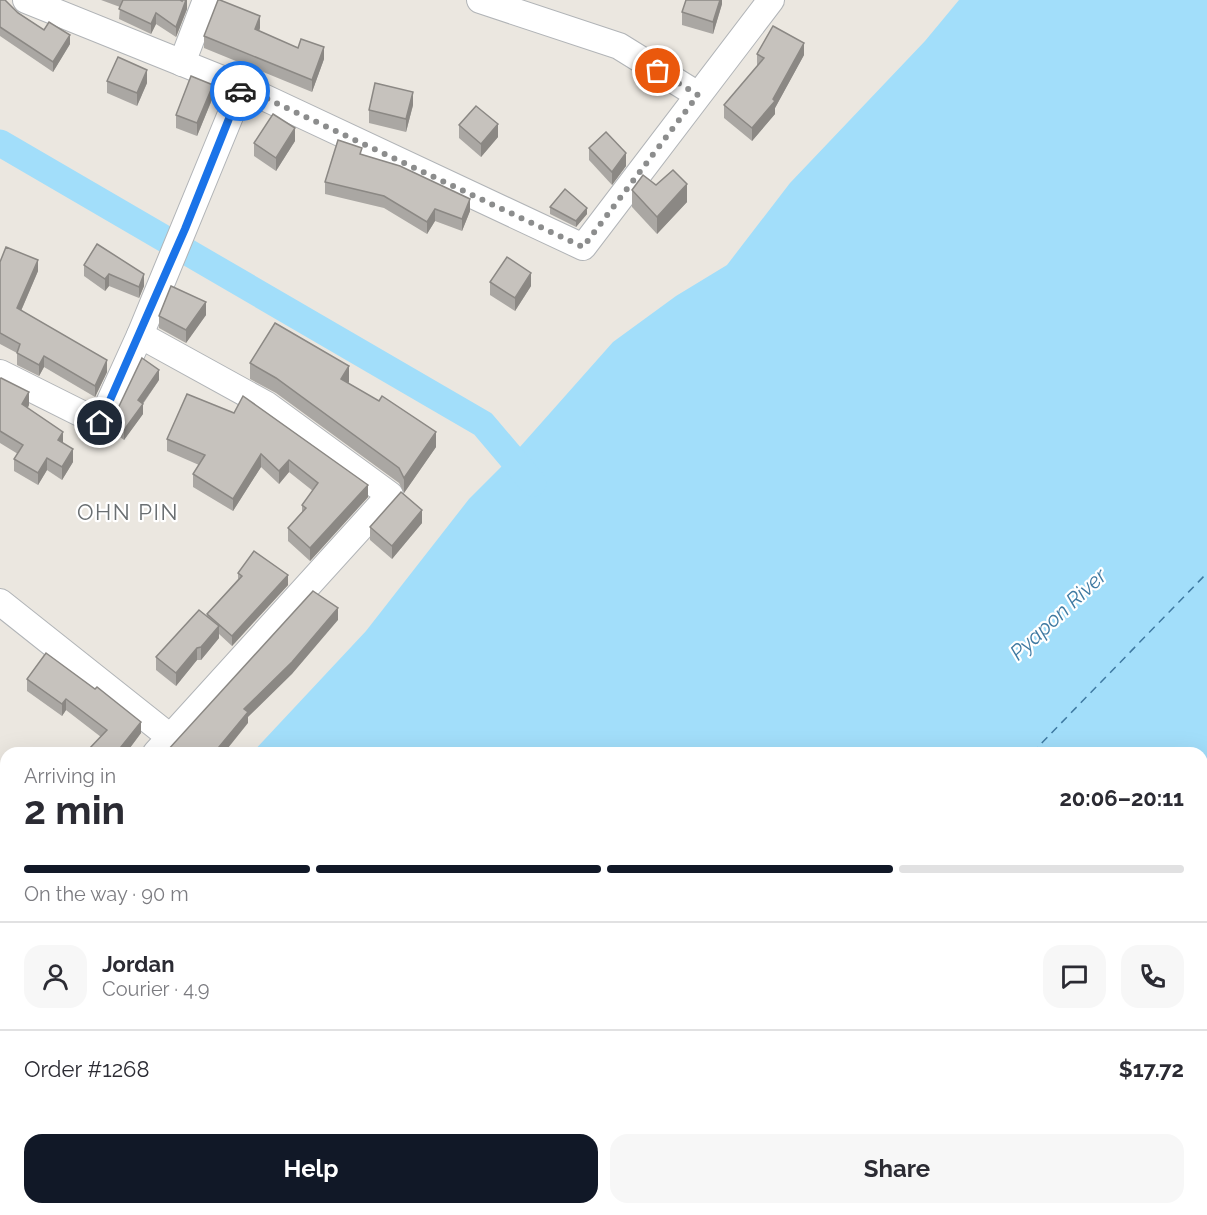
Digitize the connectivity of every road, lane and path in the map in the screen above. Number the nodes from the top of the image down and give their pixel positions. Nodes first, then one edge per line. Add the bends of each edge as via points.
1 (26, 0) edge
2 (206, 0) edge
3 (480, 0) edge
4 (771, 0) edge
5 (182, 63) junction
6 (242, 87) junction
7 (698, 95) junction
8 (140, 335) junction
9 (0, 373) edge
10 (0, 602) edge
11 (163, 745) edge

1 - 5 street
2 - 5 street
3 - 7 street via 619,46
4 - 7 street
5 - 6 street
6 - 7 street via 583,247
6 - 8 street
8 - 9 street via 100,423
8 - 11 street via 267,405 390,495
10 - 11 street

